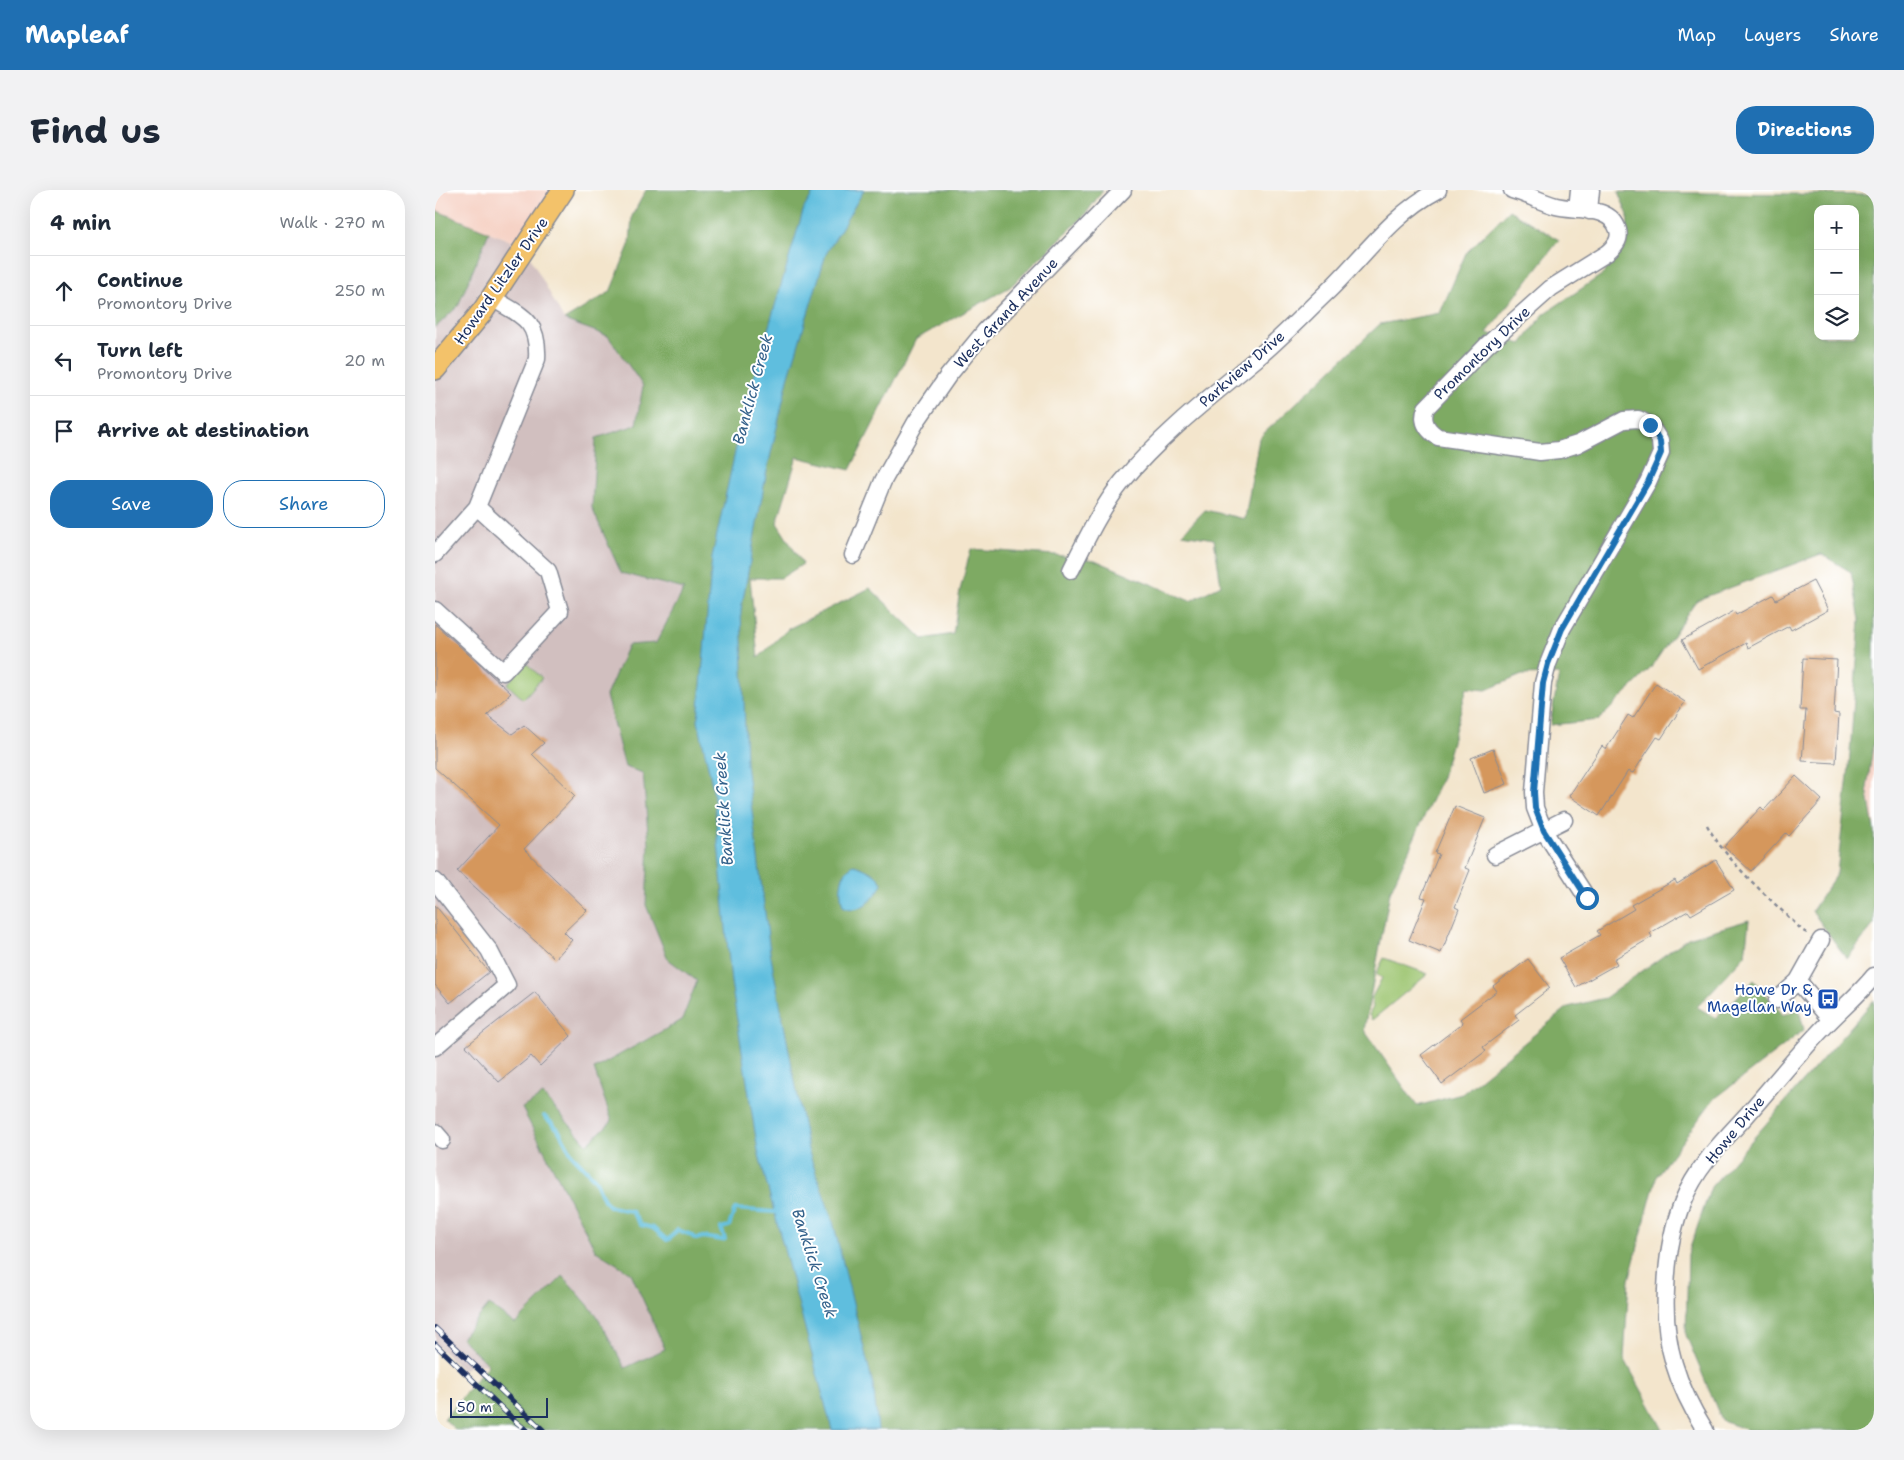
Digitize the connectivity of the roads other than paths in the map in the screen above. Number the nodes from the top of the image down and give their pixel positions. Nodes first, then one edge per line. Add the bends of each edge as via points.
1 (1123, 190) edge
2 (1438, 190) edge
3 (1512, 190) edge
4 (1579, 190) edge
5 (1591, 190) edge
6 (562, 191) edge
7 (1583, 210) junction
8 (492, 298) junction
9 (435, 369) edge
10 (477, 507) junction
11 (435, 554) edge
12 (853, 555) dead end
13 (1071, 570) dead end
14 (435, 610) edge
15 (1564, 820) dead end
16 (1544, 831) junction
17 (1495, 855) dead end
18 (435, 881) edge
19 (1587, 898) dead end
20 (1821, 940) road end
21 (1874, 976) edge
22 (1798, 980) junction
23 (1777, 1000) dead end
24 (1831, 1020) junction
25 (435, 1047) edge
26 (1705, 1430) edge

1 - 12 street, West Grand Avenue via 985,331 948,376 916,422 883,481
2 - 13 street, Parkview Drive via 1400,215 1327,292 1149,451 1121,484 1094,525
3 - 7 street via 1556,206
4 - 7 street
5 - 7 street
6 - 8 main road, Howard Litzler Drive
7 - 16 street, Promontory Drive via 1605,214 1616,224 1619,232 1614,247 1551,288 1487,345 1425,408 1423,416 1430,432 1437,437 1540,452 1577,444 1624,420 1638,420 1650,425 1660,441 1661,453 1648,482 1562,629 1548,664 1543,683 1534,792 1535,808
8 - 9 main road, Howard Litzler Drive
8 - 10 street via 520,314 531,325 538,343 537,359
10 - 11 street
10 - 14 street via 547,570 560,611 503,672
15 - 16 street
16 - 17 street
16 - 19 street, Promontory Drive
18 - 25 street via 489,950 507,985
20 - 22 street
21 - 24 street, Howe Drive
22 - 23 street
22 - 24 street
24 - 26 street, Howe Drive via 1708,1158 1684,1199 1673,1229 1667,1262 1667,1329 1682,1391

